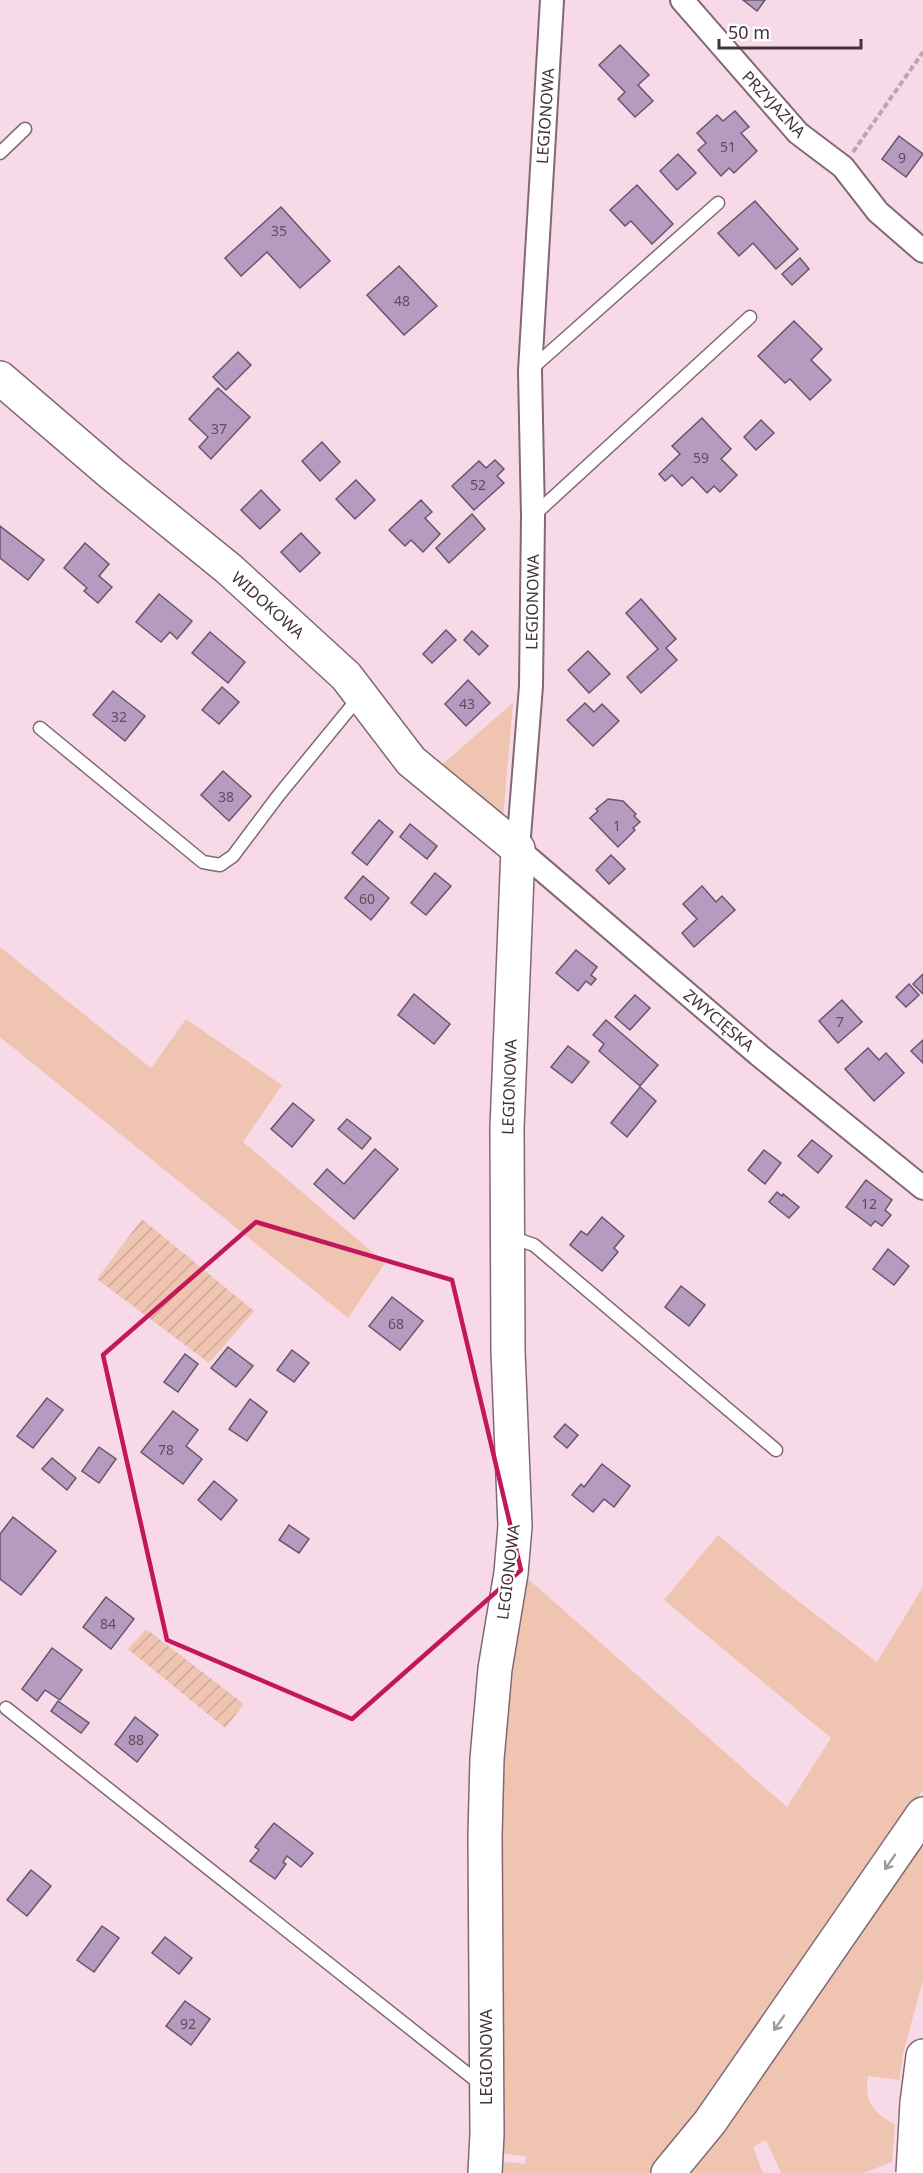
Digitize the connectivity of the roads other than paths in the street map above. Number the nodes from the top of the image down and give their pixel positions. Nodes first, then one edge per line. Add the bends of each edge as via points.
1 (552, 0) edge
2 (681, 0) edge
3 (25, 129) dead end
4 (0, 153) edge
5 (718, 203) dead end
6 (923, 251) edge
7 (750, 317) dead end
8 (530, 371) junction
9 (0, 378) edge
10 (533, 516) junction
11 (360, 695) junction
12 (40, 728) dead end
13 (518, 849) junction
14 (923, 1188) edge
15 (507, 1236) junction
16 (776, 1450) dead end
17 (6, 1708) dead end
18 (923, 1814) edge
19 (923, 2056) edge
20 (486, 2089) junction
21 (923, 2162) edge
22 (485, 2173) edge
23 (668, 2173) edge
24 (894, 2173) edge
25 (913, 2173) edge

1 - 8 street, LEGIONOWA
2 - 6 street, PRZYJAZNA via 798,133 843,167 878,212
3 - 4 lane
5 - 8 lane
7 - 10 lane
8 - 10 street, LEGIONOWA
9 - 11 main road, WIDOKOWA via 229,569 345,676
10 - 13 street, LEGIONOWA via 531,686
11 - 12 lane via 233,856 220,865 203,862
11 - 13 main road, WIDOKOWA via 411,761
13 - 14 street, ZWYCIĘSKA via 759,1055
13 - 15 main road, LEGIONOWA via 507,1128
15 - 16 lane via 534,1245
15 - 20 main road, LEGIONOWA via 515,1526 487,1759
17 - 20 lane
18 -> 23 main road via 710,2122
19 - 25 main road, bridge
20 - 22 main road, LEGIONOWA
21 - 24 main road

